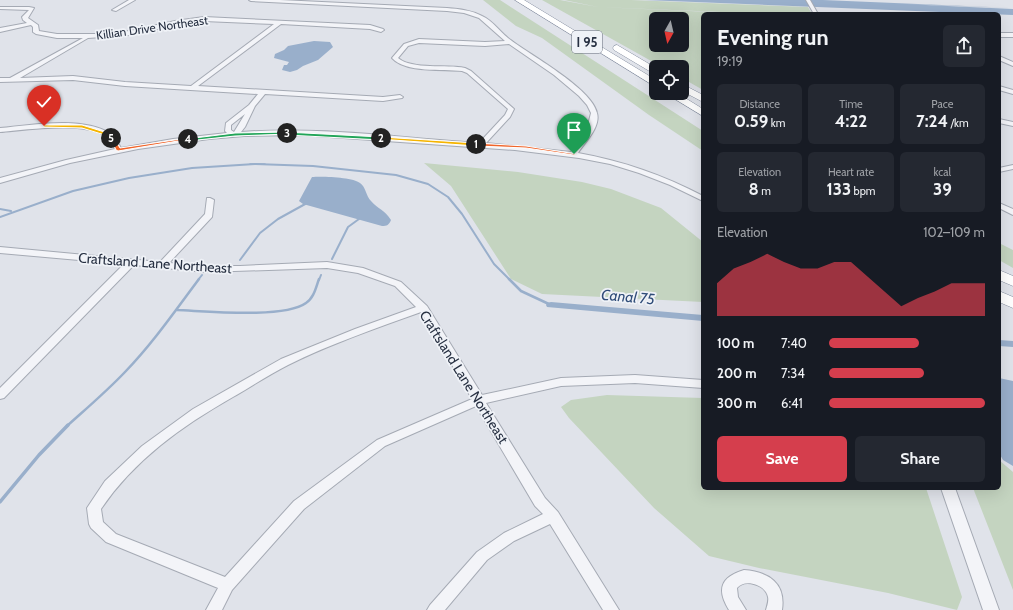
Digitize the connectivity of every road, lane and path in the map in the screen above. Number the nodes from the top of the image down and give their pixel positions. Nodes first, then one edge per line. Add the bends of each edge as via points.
1 (133, 0) edge
2 (251, 0) edge
3 (519, 0) edge
4 (535, 0) edge
5 (808, 0) edge
6 (0, 8) edge
7 (548, 8) dead end
8 (114, 10) dead end
9 (815, 12) edge
10 (32, 23) junction
11 (279, 23) junction
12 (0, 30) edge
13 (381, 30) dead end
14 (1001, 34) edge
15 (1013, 35) edge
16 (88, 37) junction
17 (510, 42) junction
18 (609, 44) dead end
19 (1001, 59) edge
20 (1013, 64) edge
21 (649, 68) edge
22 (0, 80) edge
23 (9, 80) junction
24 (649, 80) edge
25 (193, 87) junction
26 (1001, 89) edge
27 (689, 91) edge
28 (263, 92) junction
29 (1013, 92) edge
30 (400, 96) dead end
31 (701, 98) edge
32 (682, 100) edge
33 (251, 106) junction
34 (701, 112) edge
35 (1001, 121) edge
36 (1013, 124) edge
37 (0, 130) edge
38 (235, 135) junction
39 (481, 145) junction
40 (118, 150) junction
41 (574, 154) junction
42 (1013, 167) edge
43 (1001, 170) edge
44 (0, 181) edge
45 (701, 198) edge
46 (210, 200) dead end
47 (1001, 206) edge
48 (1013, 212) edge
49 (0, 250) edge
50 (132, 262) junction
51 (162, 265) junction
52 (1001, 275) edge
53 (1013, 282) edge
54 (1001, 296) edge
55 (1013, 304) edge
56 (423, 308) junction
57 (701, 384) edge
58 (0, 395) edge
59 (479, 400) junction
60 (949, 490) edge
61 (553, 516) junction
62 (227, 585) junction
63 (214, 610) edge
64 (435, 610) edge
65 (611, 610) edge
66 (738, 610) edge
67 (774, 610) edge
68 (990, 610) edge

1 - 8 street
2 - 17 street via 462,11 486,20
3 - 24 highway, I 95
4 - 7 highway
5 - 9 street
6 - 10 street via 32,9 24,17
10 - 12 street
10 - 16 street, Killian Drive Northeast via 36,26 36,32 43,34
11 - 13 street, Killian Drive Northeast
11 - 16 street, Killian Drive Northeast via 191,20 130,33
11 - 25 street
14 - 15 street
16 - 23 street
17 - 39 street via 485,44 419,41 406,45 395,58 396,61 412,65 463,69 511,109 508,116
17 - 41 street via 589,102 594,119
18 - 21 highway, I 95
19 - 20 street
22 - 23 street
23 - 25 street via 73,78 125,84
25 - 28 street
26 - 29 street
27 - 31 highway
28 - 30 street via 383,99
28 - 33 street
32 - 34 highway
33 - 38 street via 242,127
33 - 38 street via 228,124 228,130
35 - 36 street
37 - 40 street via 44,126 82,127 110,135
38 - 39 street via 320,134
38 - 40 street
39 - 41 street via 526,147
40 - 44 street
41 - 45 street via 637,169 676,184
42 - 43 street
46 - 51 street via 209,215
47 - 48 street
49 - 50 street, Craftsland Lane Northeast
50 - 51 street, Craftsland Lane Northeast
50 - 58 street
51 - 56 street, Craftsland Lane Northeast via 233,269 327,265 360,270 398,284
52 - 53 highway
54 - 55 highway
56 - 59 street, Craftsland Lane Northeast
56 - 62 street via 285,362 197,412 146,449 110,485 94,508 96,524 111,538
57 - 59 street via 635,378 582,380 561,382
59 - 61 street, Craftsland Lane Northeast via 540,502
59 - 62 street via 382,443 300,505
60 - 68 street
61 - 64 street via 509,537 482,556
61 - 65 street, Craftsland Lane Northeast
62 - 63 street
66 - 67 street via 730,598 730,586 734,580 746,576 760,580 772,590 776,603

